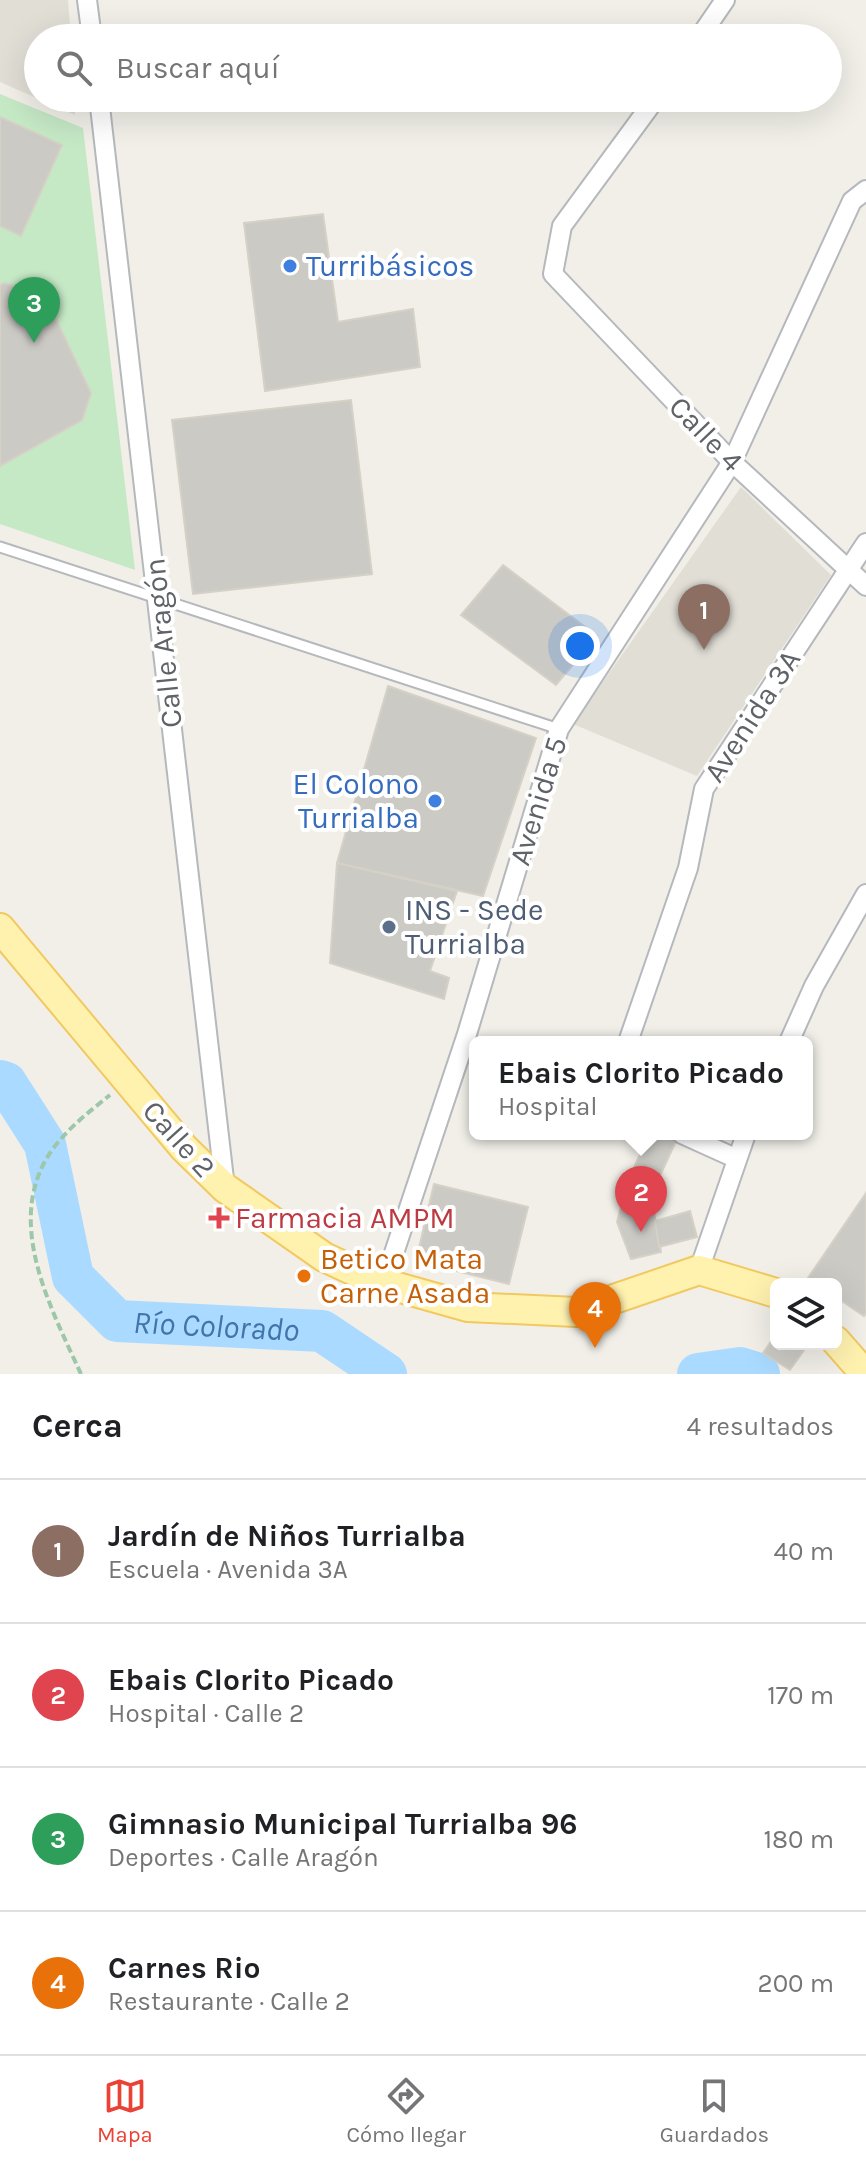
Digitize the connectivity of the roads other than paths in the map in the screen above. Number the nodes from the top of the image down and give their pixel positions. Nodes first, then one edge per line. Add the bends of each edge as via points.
1 (87, 0) edge
2 (725, 0) edge
3 (90, 24) edge
4 (709, 24) edge
5 (101, 112) edge
6 (646, 112) edge
7 (866, 190) edge
8 (732, 462) junction
9 (866, 543) edge
10 (0, 547) edge
11 (848, 568) junction
12 (866, 586) edge
13 (158, 601) junction
14 (559, 729) junction
15 (866, 894) edge
16 (0, 928) edge
17 (477, 1036) edge
18 (630, 1036) edge
19 (792, 1036) edge
20 (469, 1057) edge
21 (695, 1140) edge
22 (743, 1140) edge
23 (735, 1158) junction
24 (225, 1188) junction
25 (699, 1270) junction
26 (384, 1283) junction
27 (770, 1291) edge
28 (842, 1348) edge
29 (865, 1374) edge

1 - 3 street
2 - 4 street
5 - 13 street, Calle Aragón
6 - 8 street, Calle 4 via 562,226 553,274
7 - 8 street, Avenida 5 via 852,201
8 - 11 street, Calle 4
8 - 14 street, Avenida 5
9 - 11 street, Avenida 3A
10 - 13 lane
11 - 12 street, Calle 4
11 - 18 street, Avenida 3A via 704,789 688,868
13 - 14 lane
13 - 24 street, Calle Aragón
14 - 17 street, Avenida 5
15 - 19 street
16 - 24 main road, Calle 2 via 184,1148
20 - 26 street, Avenida 5
21 - 23 street
22 - 23 street
23 - 25 street
24 - 26 main road, Calle 2 via 324,1257
25 - 26 main road, Calle 2 via 576,1312 468,1307
25 - 27 main road
28 - 29 main road

